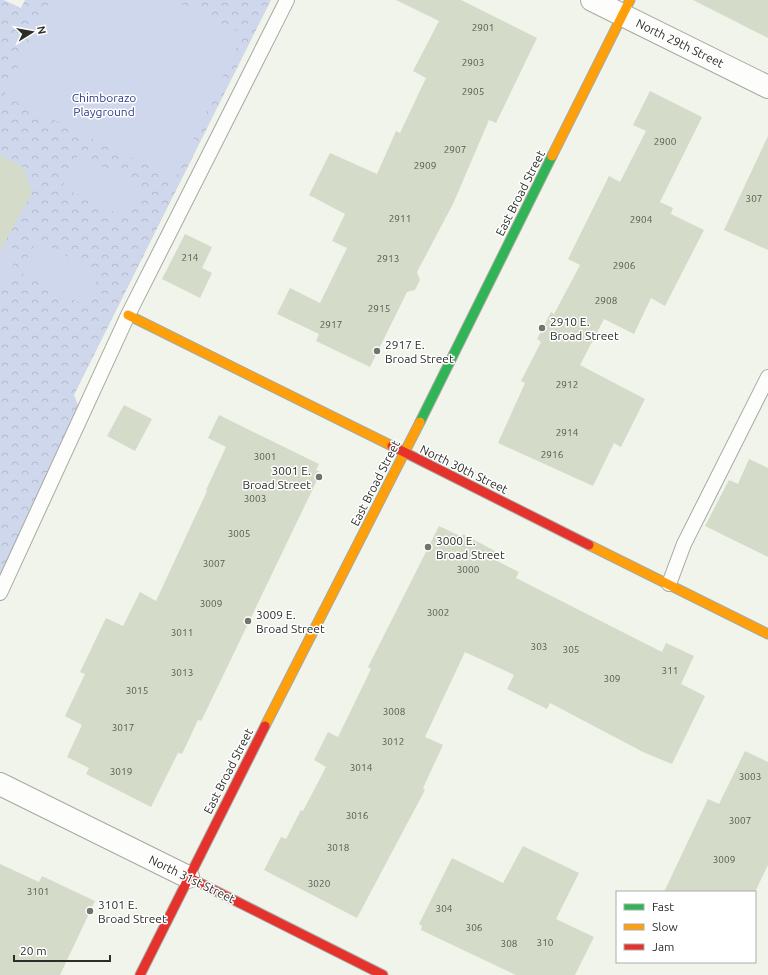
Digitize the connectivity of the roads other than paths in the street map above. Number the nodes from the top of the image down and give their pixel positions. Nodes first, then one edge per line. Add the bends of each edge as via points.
1 (287, 0) edge
2 (592, 0) edge
3 (626, 8) edge
4 (768, 87) edge
5 (128, 315) junction
6 (768, 377) edge
7 (404, 453) junction
8 (668, 584) junction
9 (0, 593) edge
10 (768, 634) edge
11 (0, 784) edge
12 (188, 877) junction
13 (140, 975) edge
14 (383, 975) edge

1 - 5 lane
2 - 3 street, North 29th Street
3 - 4 street, North 29th Street
3 - 7 main road, East Broad Street
5 - 7 main road, North 30th Street
5 - 9 lane
6 - 8 lane via 684,544
7 - 8 main road, North 30th Street
7 - 12 main road, East Broad Street
8 - 10 main road, North 30th Street
11 - 12 street, North 31st Street
12 - 13 main road, East Broad Street
12 - 14 main road, North 31st Street

